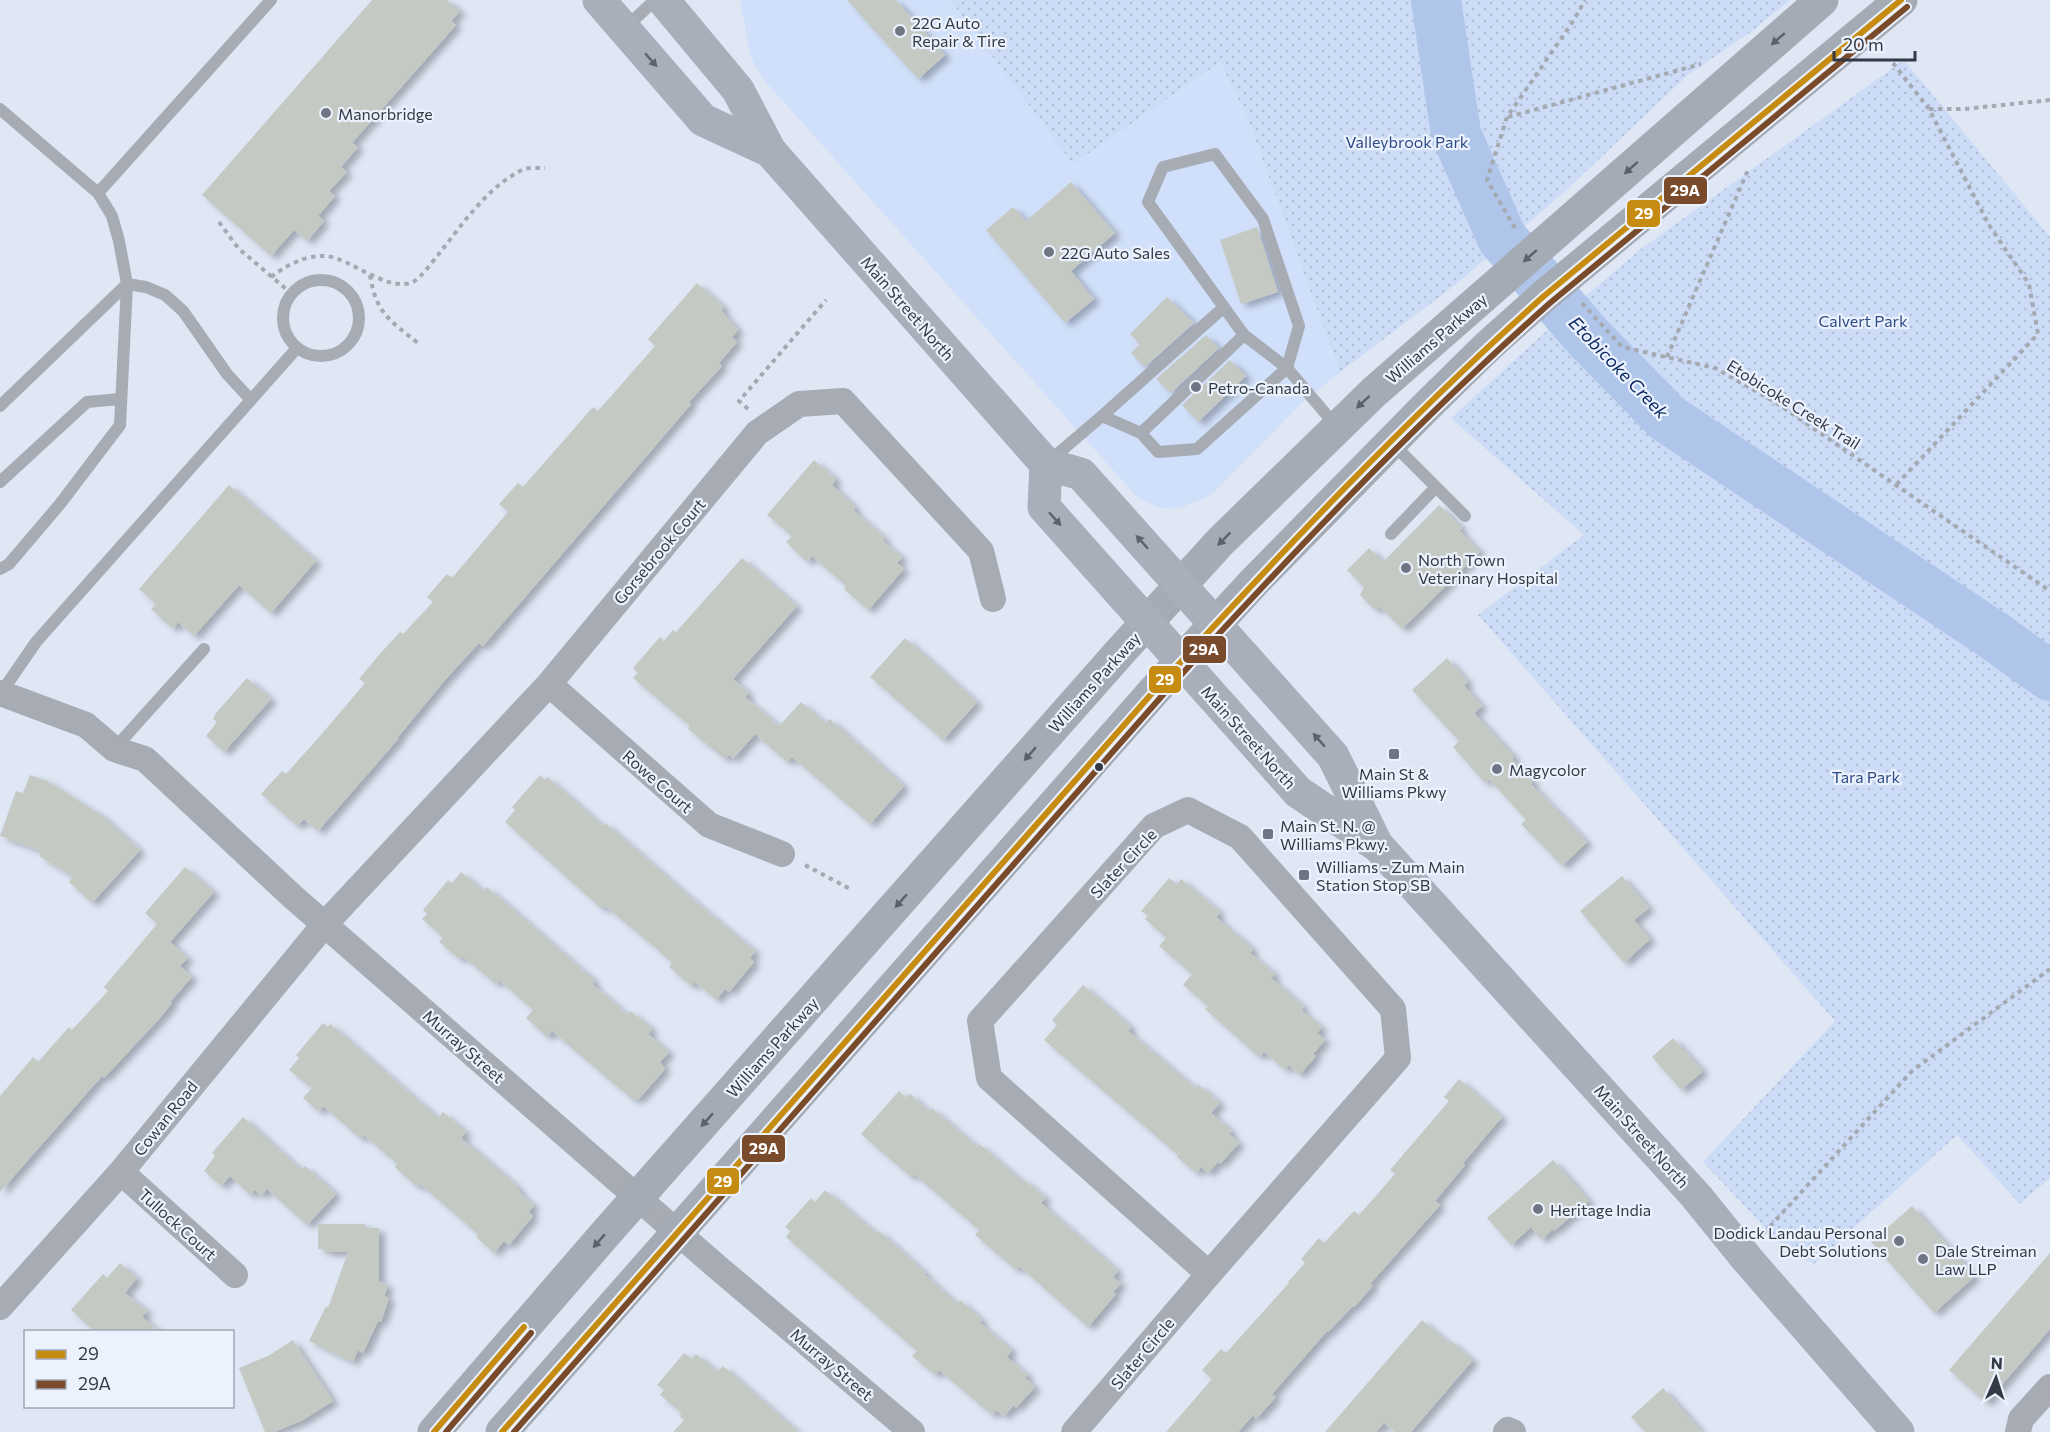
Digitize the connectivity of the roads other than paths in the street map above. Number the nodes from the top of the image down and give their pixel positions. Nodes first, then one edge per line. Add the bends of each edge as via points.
1 (271, 0) edge
2 (599, 0) edge
3 (655, 0) edge
4 (663, 0) edge
5 (1822, 0) edge
6 (1901, 0) edge
7 (624, 29) junction
8 (0, 109) edge
9 (770, 151) junction
10 (98, 193) junction
11 (127, 284) junction
12 (1223, 308) junction
13 (1244, 335) junction
14 (297, 348) junction
15 (1287, 368) junction
16 (120, 399) junction
17 (251, 400) junction
18 (0, 406) edge
19 (1102, 416) junction
20 (1337, 427) junction
21 (1141, 433) junction
22 (1392, 443) junction
23 (1046, 464) junction
24 (0, 482) edge
25 (1436, 487) junction
26 (1465, 516) dead end
27 (1391, 534) dead end
28 (0, 570) edge
29 (1181, 585) junction
30 (993, 599) dead end
31 (1147, 622) junction
32 (1216, 624) junction
33 (204, 649) dead end
34 (1181, 661) junction
35 (549, 684) junction
36 (1, 693) edge
37 (114, 749) junction
38 (1378, 846) junction
39 (782, 854) road end
40 (324, 925) junction
41 (121, 1172) junction
42 (638, 1198) junction
43 (678, 1232) junction
44 (1209, 1274) junction
45 (235, 1275) dead end
46 (0, 1307) edge
47 (2050, 1387) edge
48 (434, 1432) edge
49 (502, 1432) edge
50 (912, 1432) edge
51 (1074, 1432) edge
52 (1506, 1432) edge
53 (1513, 1432) edge
54 (1898, 1432) edge
55 (2018, 1432) edge

1 - 10 lane
2 - 7 main road, Main Street North
3 - 7 lane
4 - 9 main road, Main Street North via 738,90
5 -> 20 main road, Williams Parkway
6 - 22 main road via 1487,347
7 -> 9 main road, Main Street North via 703,120
8 - 10 lane
9 - 23 main road, Main Street North
10 - 11 lane via 112,216
11 - 16 lane
11 - 17 lane via 165,295 183,311 227,374
11 - 18 lane
12 - 13 lane
12 - 15 lane via 1148,202 1163,167 1215,154 1263,219 1299,326
12 - 19 lane
13 - 15 lane
13 - 21 lane
14 - 14 lane via 283,324 283,310 292,294 311,281 338,284 356,305 356,332 348,344 323,356
14 - 17 lane
15 - 20 lane
15 - 21 lane via 1197,449 1158,452
16 - 24 lane via 87,402
16 - 28 lane via 120,425 60,504
17 - 36 lane via 36,642
19 - 21 lane
19 - 23 lane
20 -> 29 main road, Williams Parkway
22 - 25 lane
22 - 32 main road
29 -> 23 main road, Main Street North via 1081,474
23 -> 31 main road, Main Street North via 1044,507
25 - 26 lane
25 - 27 lane
29 - 31 main road, Williams Parkway
29 - 32 main road, Main Street North
30 - 35 street, Gorsebrook Court via 981,551 843,401 799,404 757,433
31 - 34 main road, Main Street North
31 -> 42 main road, Williams Parkway
32 - 34 main road
38 -> 32 main road, Main Street North via 1333,756
33 - 37 lane
34 - 38 main road, Main Street North via 1298,792
34 - 43 main road
35 - 39 street, Rowe Court via 708,825
35 - 40 street, Gorsebrook Court
36 - 37 street, Murray Street via 86,725
37 - 40 street, Murray Street via 145,759
38 - 54 main road, Main Street North via 1696,1196
40 - 41 street, Cowan Road
40 - 42 street, Murray Street
41 - 45 street, Tullock Court
41 - 46 street, Cowan Road
42 - 43 street, Murray Street
42 -> 48 main road, Williams Parkway
43 - 49 main road
43 - 50 street, Murray Street
44 - 44 street, Slater Circle via 1398,1058 1393,1009 1240,837 1188,810 1154,826 980,1021 988,1078
44 - 51 street, Slater Circle
47 - 55 street via 2021,1419
52 - 53 street

